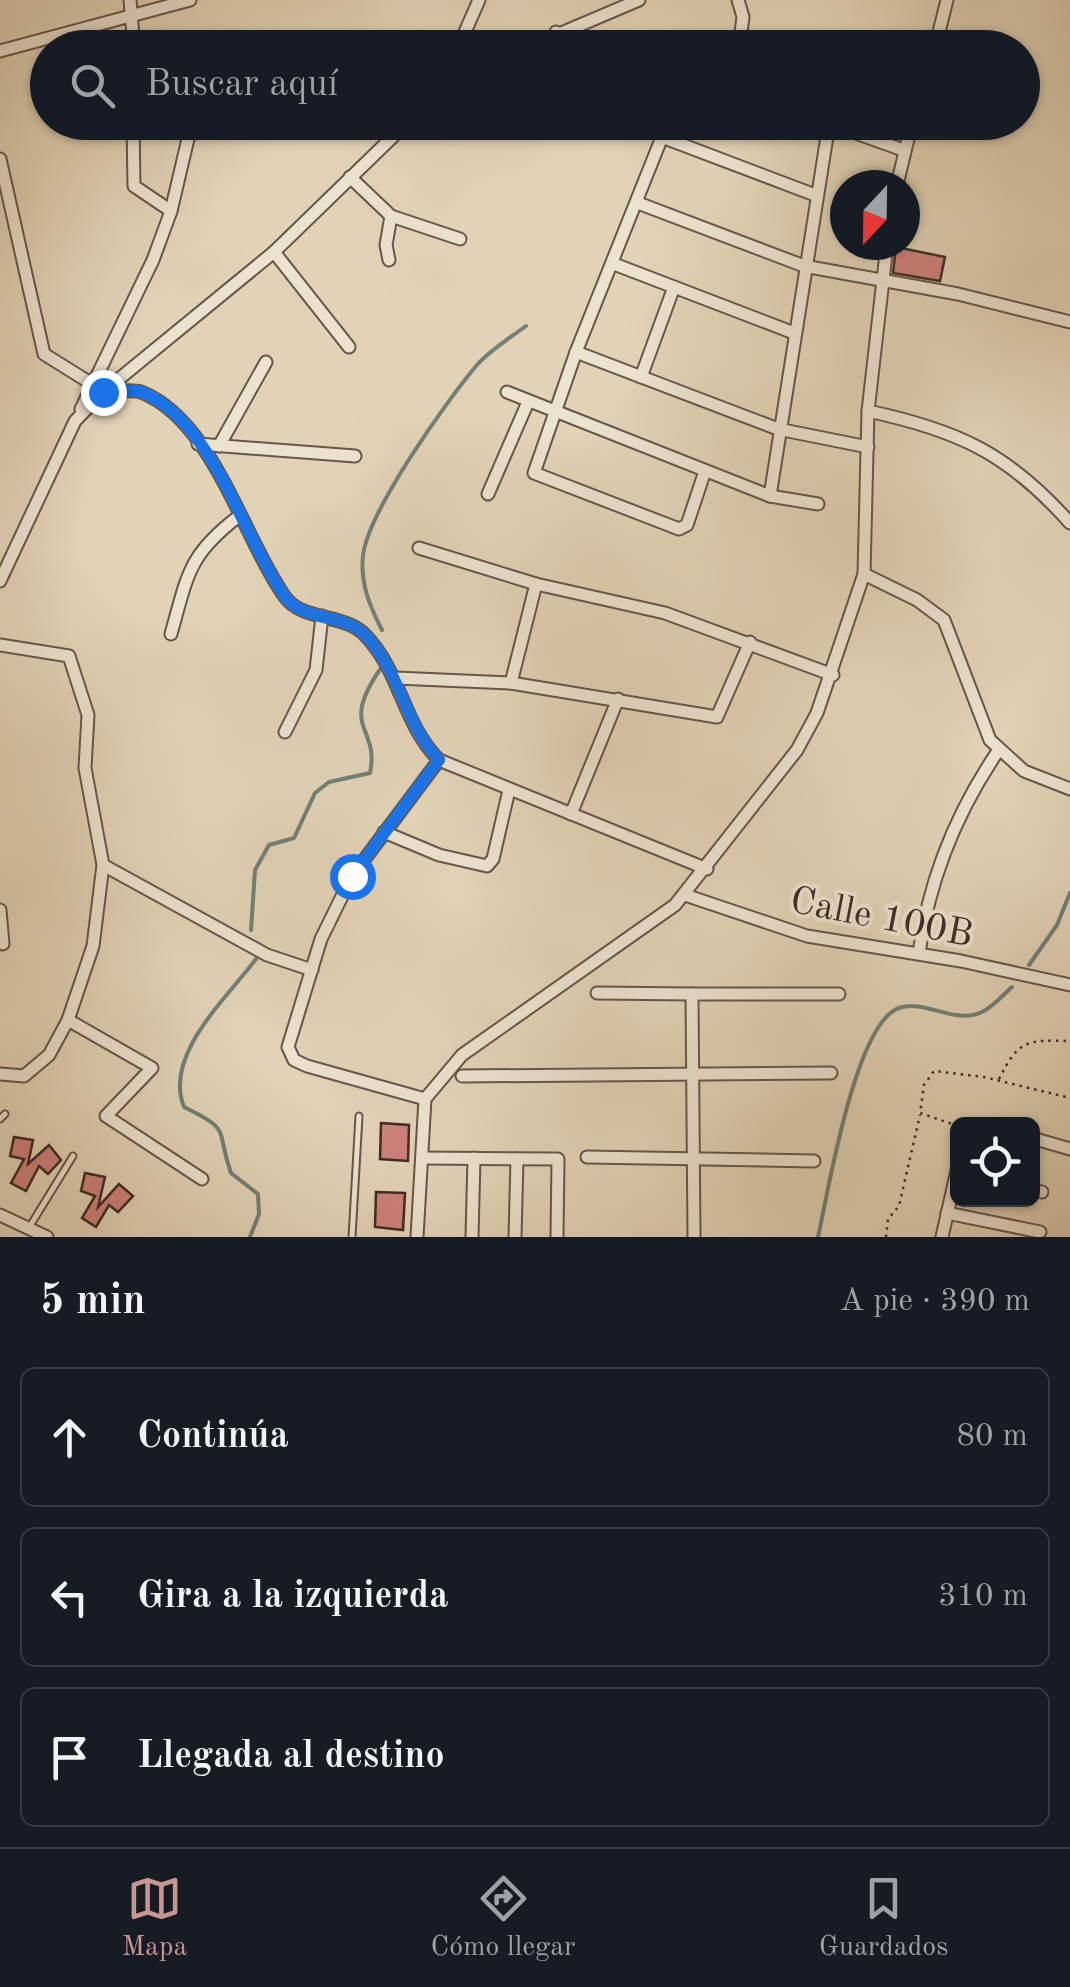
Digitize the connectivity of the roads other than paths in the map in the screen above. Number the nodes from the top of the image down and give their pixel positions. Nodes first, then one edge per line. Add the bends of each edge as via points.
1 (130, 0) edge
2 (190, 0) edge
3 (479, 0) edge
4 (639, 0) edge
5 (738, 0) edge
6 (947, 0) edge
7 (134, 16) junction
8 (82, 30) edge
9 (134, 30) edge
10 (466, 30) edge
11 (561, 30) edge
12 (742, 30) edge
13 (940, 30) edge
14 (30, 44) edge
15 (0, 52) edge
16 (133, 140) edge
17 (188, 140) edge
18 (389, 140) edge
19 (661, 140) edge
20 (670, 140) edge
21 (824, 140) edge
22 (875, 140) edge
23 (906, 140) edge
24 (903, 150) junction
25 (0, 159) edge
26 (900, 170) edge
27 (350, 177) junction
28 (815, 195) junction
29 (638, 203) junction
30 (171, 211) junction
31 (392, 216) junction
32 (460, 240) dead end
33 (274, 252) junction
34 (389, 260) dead end
35 (885, 260) edge
36 (614, 264) junction
37 (804, 266) junction
38 (882, 280) junction
39 (674, 287) junction
40 (1070, 322) edge
41 (794, 333) junction
42 (349, 347) dead end
43 (576, 352) junction
44 (266, 362) dead end
45 (641, 377) junction
46 (98, 388) junction
47 (506, 392) dead end
48 (528, 402) junction
49 (868, 411) junction
50 (555, 413) junction
51 (778, 429) junction
52 (198, 444) junction
53 (219, 446) junction
54 (868, 447) junction
55 (355, 456) dead end
56 (705, 471) junction
57 (488, 494) dead end
58 (770, 496) junction
59 (818, 504) dead end
60 (238, 516) junction
61 (1070, 523) edge
62 (419, 548) dead end
63 (864, 574) junction
64 (0, 581) edge
65 (536, 584) junction
66 (322, 616) junction
67 (171, 634) dead end
68 (750, 642) junction
69 (0, 645) edge
70 (832, 675) junction
71 (396, 678) junction
72 (511, 683) junction
73 (618, 699) junction
74 (285, 732) dead end
75 (998, 751) junction
76 (439, 760) junction
77 (1070, 789) edge
78 (510, 790) junction
79 (571, 814) junction
80 (384, 832) junction
81 (103, 865) junction
82 (706, 869) junction
83 (685, 895) junction
84 (0, 910) edge
85 (3, 944) dead end
86 (919, 954) junction
87 (312, 970) junction
88 (1070, 986) edge
89 (598, 993) dead end
90 (692, 994) junction
91 (838, 994) dead end
92 (68, 1020) junction
93 (831, 1073) dead end
94 (0, 1074) edge
95 (692, 1075) junction
96 (462, 1076) dead end
97 (424, 1100) junction
98 (359, 1116) dead end
99 (1040, 1140) edge
100 (1070, 1149) edge
101 (72, 1156) dead end
102 (587, 1156) dead end
103 (422, 1158) junction
104 (474, 1158) junction
105 (692, 1158) junction
106 (517, 1159) junction
107 (814, 1161) dead end
108 (202, 1179) dead end
109 (950, 1200) edge
110 (947, 1213) junction
111 (0, 1215) edge
112 (28, 1232) edge
113 (1040, 1232) dead end
114 (47, 1237) edge
115 (352, 1237) edge
116 (417, 1237) edge
117 (472, 1237) edge
118 (515, 1237) edge
119 (556, 1237) edge
120 (694, 1237) edge
121 (942, 1237) edge

1 - 7 street
2 - 7 street
3 - 10 street
4 - 11 street
5 - 12 street
6 - 13 street
7 - 8 street
7 - 9 street
14 - 15 street
16 - 30 street via 134,186
17 - 30 street
18 - 27 street
19 - 29 street
20 - 28 street
21 - 28 street
22 - 24 street
23 - 24 street
24 - 26 street
25 - 46 street via 44,354
27 - 31 street
27 - 33 street
28 - 37 street
29 - 36 street
29 - 37 street
30 - 46 street
31 - 32 street
31 - 34 street
33 - 42 street
33 - 46 street
35 - 38 street
36 - 39 street
36 - 43 street
37 - 38 street
37 - 41 street
38 - 40 street
38 - 49 street
39 - 41 street
39 - 45 street
41 - 51 street
43 - 45 street
43 - 50 street
44 - 53 street
45 - 51 street
46 - 52 street via 140,392 180,420
46 - 64 street via 75,421
47 - 48 street
48 - 50 street
48 - 57 street
49 - 54 street
49 - 61 street via 969,439
50 - 56 street
50 - 56 street via 536,476 679,530 687,525
51 - 54 street
51 - 58 street
52 - 53 street
52 - 60 street
53 - 55 street
54 - 63 street
56 - 58 street
58 - 59 street
60 - 66 street via 286,599
60 - 67 street via 204,543 190,567
62 - 65 street
63 - 70 street
63 - 75 street via 944,620
65 - 68 street via 665,612
65 - 72 street
66 - 71 street via 365,634
66 - 74 street via 316,670
68 - 70 street
68 - 73 street via 717,717
69 - 81 street via 69,656 88,716 85,768
70 - 82 street via 797,750
71 - 72 street
71 - 76 street via 413,728
72 - 73 street
73 - 79 street
75 - 77 street via 1024,771
75 - 86 street via 970,792 939,864
76 - 78 street
76 - 80 street
78 - 79 street
78 - 80 street via 487,866
79 - 82 street
80 - 87 street via 352,876
81 - 87 street via 267,955
81 - 92 street via 93,946
82 - 83 street
83 - 86 street, Calle 100B via 808,936
83 - 97 street via 462,1054
84 - 85 street
86 - 88 street, Calle 100B
87 - 97 street via 288,1047 294,1060
89 - 90 street
90 - 91 street
90 - 95 street
92 - 94 street via 38,1067 24,1076
92 - 108 street via 152,1068 106,1116
93 - 95 street
95 - 96 street
95 - 105 street
97 - 103 street
98 - 115 lane
99 - 100 street
101 - 112 lane
102 - 105 street
103 - 104 street
103 - 116 street
104 - 106 street
104 - 117 street
105 - 107 street
105 - 120 street
106 - 118 street
106 - 119 street via 558,1159
109 - 110 street
110 - 113 street
110 - 121 street
111 - 112 street
112 - 114 street

